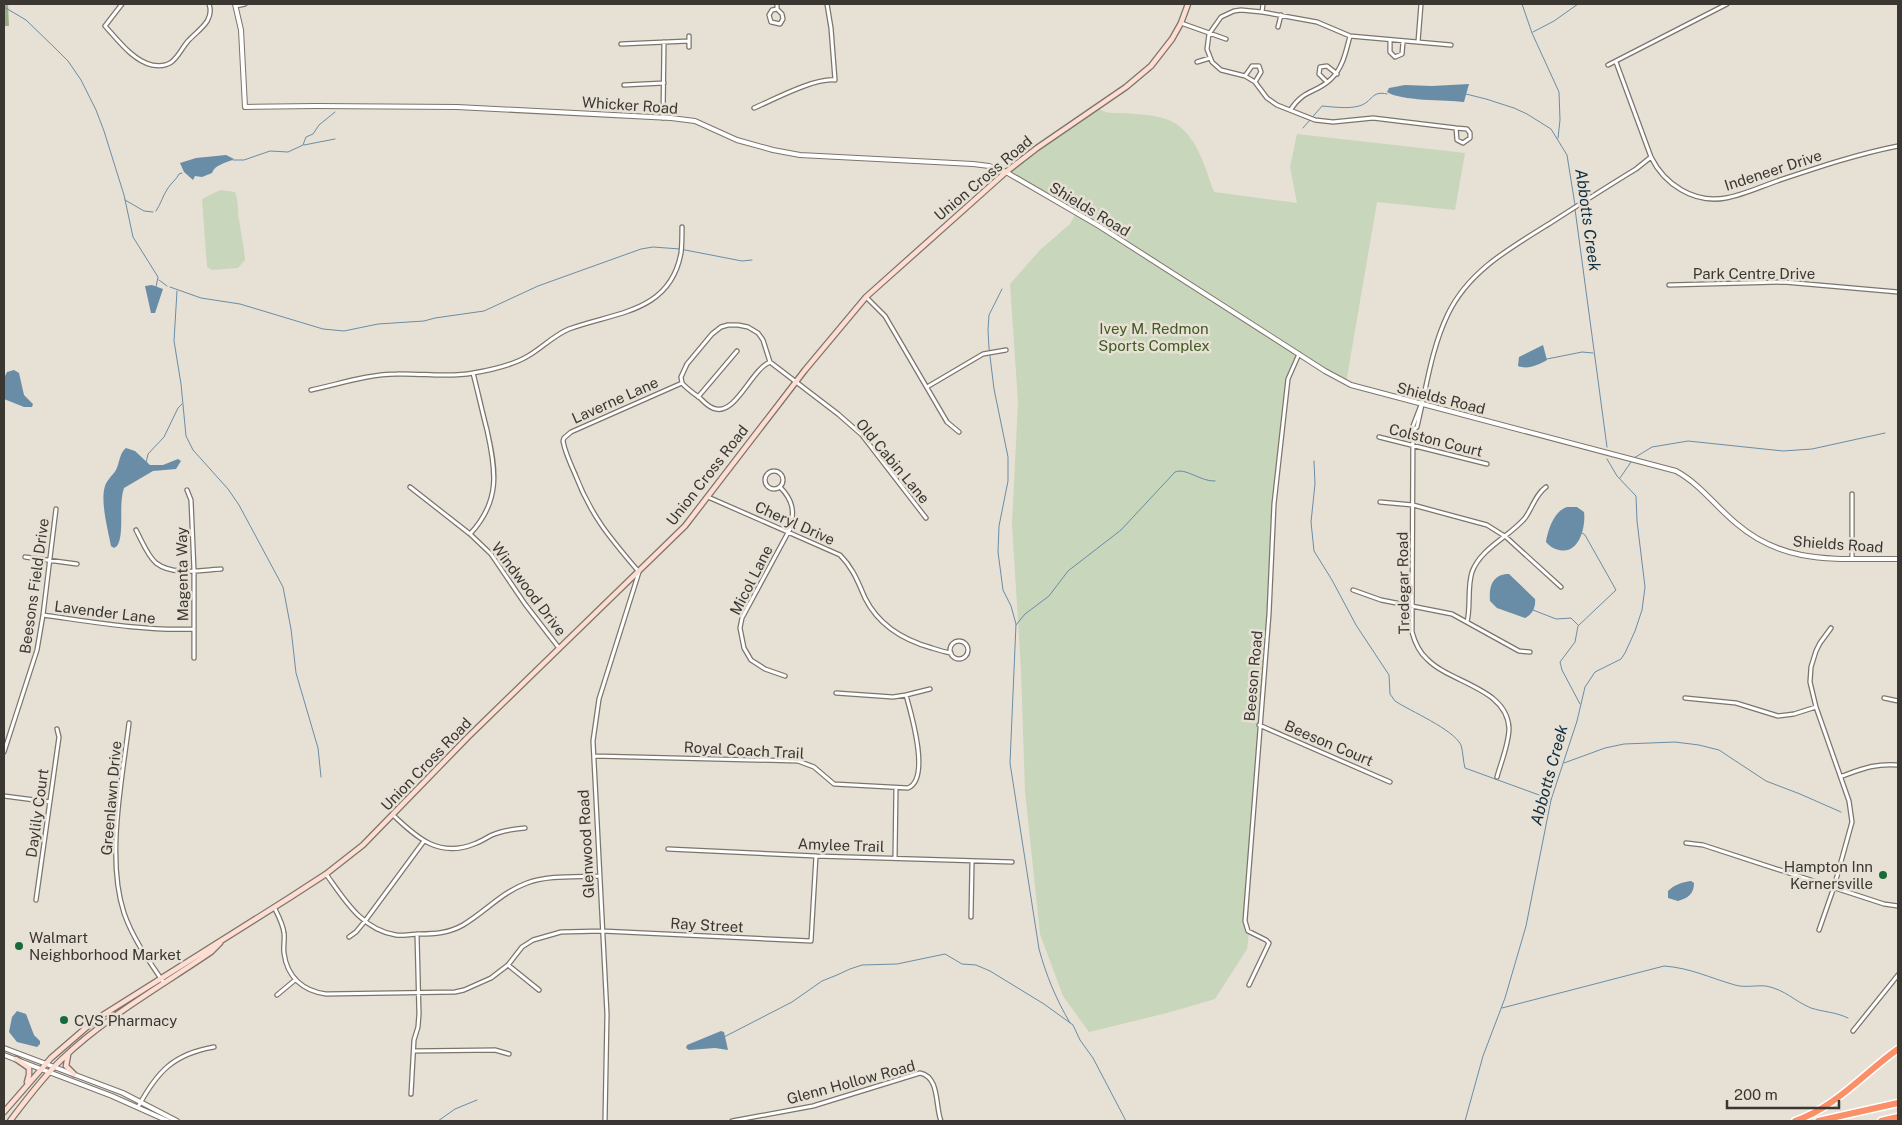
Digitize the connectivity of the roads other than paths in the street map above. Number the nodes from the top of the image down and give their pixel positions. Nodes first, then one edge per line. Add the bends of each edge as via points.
1 (122, 4) edge
2 (209, 4) edge
3 (245, 4) edge
4 (777, 4) edge
5 (827, 4) edge
6 (1188, 4) edge
7 (1263, 4) edge
8 (1421, 4) edge
9 (1727, 4) edge
10 (236, 5) edge
11 (777, 9) junction
12 (1262, 12) junction
13 (1281, 15) junction
14 (1181, 23) junction
15 (1278, 27) dead end
16 (1209, 34) junction
17 (688, 36) dead end
18 (1350, 36) junction
19 (1226, 39) dead end
20 (1390, 40) junction
21 (689, 41) junction
22 (664, 42) junction
23 (1403, 42) junction
24 (1418, 42) junction
25 (621, 44) dead end
26 (1451, 45) dead end
27 (689, 47) dead end
28 (1210, 58) junction
29 (1197, 62) dead end
30 (1616, 62) junction
31 (1608, 65) dead end
32 (1336, 74) junction
33 (1245, 76) junction
34 (1255, 82) junction
35 (1327, 82) junction
36 (664, 83) junction
37 (624, 85) dead end
38 (754, 108) dead end
39 (1291, 109) junction
40 (663, 118) junction
41 (1456, 128) junction
42 (1898, 146) edge
43 (1650, 157) junction
44 (1006, 172) junction
45 (682, 227) dead end
46 (1669, 285) dead end
47 (1898, 292) edge
48 (866, 297) junction
49 (1006, 350) dead end
50 (736, 351) dead end
51 (1299, 354) junction
52 (770, 362) junction
53 (473, 373) junction
54 (682, 382) junction
55 (796, 382) junction
56 (927, 386) junction
57 (312, 390) dead end
58 (698, 397) junction
59 (1421, 405) junction
60 (959, 432) dead end
61 (1379, 437) dead end
62 (1413, 445) junction
63 (1487, 464) dead end
64 (410, 487) dead end
65 (780, 487) junction
66 (1546, 487) dead end
67 (187, 490) dead end
68 (1852, 494) dead end
69 (708, 497) junction
70 (1380, 502) dead end
71 (1413, 504) junction
72 (56, 509) dead end
73 (926, 518) dead end
74 (136, 530) dead end
75 (789, 532) junction
76 (470, 534) junction
77 (1506, 537) junction
78 (25, 557) dead end
79 (1852, 558) junction
80 (1898, 559) edge
81 (50, 560) junction
82 (77, 564) dead end
83 (194, 570) junction
84 (221, 570) dead end
85 (639, 572) junction
86 (1561, 587) dead end
87 (1353, 590) dead end
88 (1412, 607) junction
89 (43, 615) junction
90 (1467, 622) junction
91 (1831, 628) dead end
92 (194, 629) junction
93 (559, 648) junction
94 (1530, 652) dead end
95 (951, 653) junction
96 (194, 658) dead end
97 (785, 676) dead end
98 (930, 688) dead end
99 (836, 693) dead end
100 (906, 695) junction
101 (1685, 698) dead end
102 (1884, 698) dead end
103 (1898, 701) edge
104 (1816, 707) junction
105 (129, 723) dead end
106 (1259, 725) junction
107 (57, 729) dead end
108 (4, 752) edge
109 (594, 756) junction
110 (1898, 766) edge
111 (1842, 776) junction
112 (1497, 777) dead end
113 (1390, 782) dead end
114 (896, 788) junction
115 (4, 796) edge
116 (50, 802) junction
117 (393, 815) junction
118 (526, 828) dead end
119 (424, 841) junction
120 (1686, 843) dead end
121 (668, 849) dead end
122 (816, 856) junction
123 (895, 858) junction
124 (972, 862) junction
125 (1012, 862) dead end
126 (326, 874) junction
127 (599, 876) junction
128 (1834, 887) junction
129 (36, 900) dead end
130 (1898, 906) edge
131 (274, 907) junction
132 (971, 917) dead end
133 (365, 921) junction
134 (1819, 930) dead end
135 (602, 931) junction
136 (417, 934) junction
137 (349, 937) dead end
138 (221, 942) junction
139 (508, 964) junction
140 (1898, 976) edge
141 (160, 977) junction
142 (295, 980) junction
143 (164, 983) junction
144 (1249, 985) dead end
145 (539, 990) dead end
146 (418, 992) junction
147 (277, 995) dead end
148 (1852, 1031) dead end
149 (214, 1047) dead end
150 (4, 1048) edge
151 (1898, 1048) edge
152 (72, 1050) junction
153 (414, 1051) junction
154 (509, 1054) dead end
155 (4, 1055) edge
156 (16, 1059) junction
157 (46, 1063) junction
158 (55, 1066) junction
159 (41, 1068) junction
160 (50, 1072) junction
161 (74, 1074) junction
162 (411, 1094) dead end
163 (15, 1098) junction
164 (141, 1102) junction
165 (1898, 1103) edge
166 (138, 1107) junction
167 (4, 1112) edge
168 (1898, 1117) edge
169 (10, 1121) edge
170 (168, 1121) edge
171 (177, 1121) edge
172 (605, 1121) edge
173 (732, 1121) edge
174 (941, 1121) edge
175 (1795, 1121) edge
176 (1818, 1121) edge
177 (1881, 1121) edge

1 - 2 street via 105,26 136,57 156,65 171,62 179,55 208,20
3 - 10 street
4 - 11 street
5 - 38 street via 835,80 813,83
6 - 14 main road, Union Cross Road
7 - 12 street
8 - 24 street
9 - 30 street
10 - 40 street, Whicker Road via 241,30 245,107 457,107
11 - 11 street via 782,14 780,24 771,22 769,15
12 - 13 street
12 - 16 street via 1241,10 1226,14
13 - 15 street
13 - 18 street via 1318,22
14 - 16 street
14 - 44 main road, Union Cross Road via 1162,53 1146,70
16 - 19 street
16 - 28 street via 1207,49
17 - 21 street
18 - 20 street
18 - 32 street
20 - 23 street
20 - 23 street via 1390,52 1395,57 1402,54
21 - 22 street
21 - 27 street
22 - 25 street
22 - 36 street
23 - 24 street
24 - 26 street
28 - 29 street
28 - 33 street via 1221,70
30 - 31 street
30 - 43 street, Indeneer Drive
32 - 35 street
32 - 35 street via 1326,66 1320,67 1319,74
33 - 34 street
33 - 34 street via 1252,66 1259,66 1261,72
34 - 39 street via 1277,105
35 - 39 street via 1296,101
36 - 37 street
36 - 40 street
39 - 41 street via 1322,122 1373,118
40 - 44 street, Whicker Road via 695,121 737,140 800,156 982,165
41 - 41 street via 1467,130 1470,138 1463,143 1457,140
42 - 43 street, Indeneer Drive via 1821,166 1725,199 1683,192 1668,182
43 - 59 street, Tredegar Road via 1481,269 1462,290 1448,313
44 - 48 main road, Union Cross Road
44 - 51 street, Shields Road via 1099,226
45 - 53 street via 681,253 672,281 654,300 569,330 516,362
46 - 47 street, Park Centre Drive via 1784,282
48 - 55 main road, Union Cross Road
48 - 56 street via 885,316
49 - 56 street via 983,354
50 - 58 street
51 - 59 street, Shields Road via 1350,385
51 - 106 street, Beeson Road via 1288,379 1274,504
52 - 54 street via 767,347 758,334 748,328 728,325 712,334 698,349 682,372
52 - 55 street, Old Cabin Lane
52 - 58 street via 758,371 727,408 714,409
53 - 57 street via 382,375
53 - 76 street via 495,472 490,500
54 - 58 street
54 - 85 street, Laverne Lane via 571,432 563,439 591,511
55 - 69 main road, Union Cross Road
55 - 73 street, Old Cabin Lane via 862,436
56 - 60 street via 947,422
59 - 62 street, Tredegar Road
59 - 79 street, Shields Road via 1676,471 1698,486 1736,524 1770,546 1803,556
61 - 62 street, Colston Court
62 - 63 street, Colston Court
62 - 71 street, Tredegar Road
64 - 76 street, Windwood Drive
65 - 65 street via 783,478 780,473 767,474 765,480 769,487
65 - 75 street, Micol Lane via 788,494 793,508
66 - 77 street via 1536,497 1526,517
67 - 83 street, Magenta Way via 191,500
68 - 79 street
69 - 75 street, Cheryl Drive
69 - 85 main road, Union Cross Road via 685,526
70 - 71 street
71 - 77 street via 1487,525
71 - 88 street, Tredegar Road
72 - 81 street, Beesons Field Drive
74 - 83 street via 156,563 164,568
75 - 95 street, Cheryl Drive via 840,555 853,568 875,614 890,629 918,644
75 - 97 street, Micol Lane via 742,618 740,628 744,648 751,660
76 - 93 street, Windwood Drive via 500,565
77 - 86 street
77 - 90 street via 1476,564 1470,584
78 - 81 street
79 - 80 street, Shields Road
81 - 82 street
81 - 89 street, Beesons Field Drive
83 - 84 street
83 - 92 street, Magenta Way
85 - 93 main road, Union Cross Road
85 - 109 street, Glenwood Road via 599,699 594,727
87 - 88 street
88 - 90 street via 1452,614
88 - 112 street, Tredegar Road via 1412,632 1422,654 1437,667 1490,696 1504,712 1508,733
89 - 92 street, Lavender Lane via 136,628
89 - 108 street, Beesons Field Drive via 34,663
90 - 94 street via 1519,651
91 - 104 street via 1820,643 1811,667 1811,690
92 - 96 street, Magenta Way
93 - 117 main road, Union Cross Road
95 - 95 street via 963,658 968,648 963,641 957,641 952,644
98 - 100 street
99 - 100 street
100 - 114 street, Royal Coach Trail via 918,749 917,774 913,786
101 - 104 street via 1736,703 1778,716
102 - 103 street
104 - 111 street
105 - 141 street, Greenlawn Drive via 116,836 116,869 120,898 128,922
106 - 113 street, Beeson Court
106 - 144 street, Beeson Road via 1244,921 1248,931 1269,943
107 - 116 street, Daylily Court via 59,738
109 - 114 street, Royal Coach Trail via 798,761 814,767 834,784
109 - 127 street, Glenwood Road
110 - 111 street via 1871,766
111 - 128 street via 1852,822
114 - 123 street
115 - 116 street
116 - 129 street, Daylily Court
117 - 119 street
117 - 126 main road, Union Cross Road via 363,845
118 - 119 street via 501,832 457,848 440,847
119 - 133 street
120 - 128 street via 1703,845
121 - 122 street, Amylee Trail
122 - 123 street, Amylee Trail
122 - 135 street, Ray Street via 811,941
123 - 124 street, Amylee Trail
124 - 125 street, Amylee Trail
124 - 132 street
126 - 131 main road, Union Cross Road
126 - 133 street via 350,907
127 - 135 street, Glenwood Road
127 - 136 street via 526,883 462,926 439,934
128 - 130 street
128 - 134 street
131 - 138 main road, Union Cross Road
131 - 142 street via 283,929 286,961
133 - 136 street via 386,933
133 - 137 street
135 - 139 street, Ray Street via 561,932 541,937 522,947
135 - 172 street, Glenwood Road via 606,1014
136 - 146 street
138 - 141 main road, Union Cross Road
138 - 143 main road, Union Cross Road
139 - 145 street
139 - 146 street, Ray Street via 492,978 464,990
140 - 148 street
141 - 143 street, Greenlawn Drive
141 - 157 main road, Union Cross Road via 98,1018
142 - 146 street, Ray Street via 309,990 326,994
142 - 147 street
143 - 152 main road, Union Cross Road
146 - 153 street
149 - 164 street via 192,1052 170,1064 157,1076
150 - 157 street
151 - 175 highway via 1839,1098
152 - 158 main road, Union Cross Road
152 - 161 main road via 66,1065
153 - 154 street via 495,1050
153 - 162 street
155 - 156 street
156 - 159 street
156 - 163 main road via 28,1066 30,1072 28,1081
157 - 158 street
157 - 159 main road, Union Cross Road
158 - 160 main road, Union Cross Road
158 - 161 street
159 - 160 street
159 - 163 main road, Union Cross Road
160 - 166 street
160 - 169 main road, Union Cross Road
161 - 164 street
163 - 167 main road, Union Cross Road
164 - 166 street
164 - 171 street
165 - 176 highway
166 - 170 street
168 - 177 highway
173 - 174 street, Glenn Hollow Road via 813,1106 920,1073 933,1083

